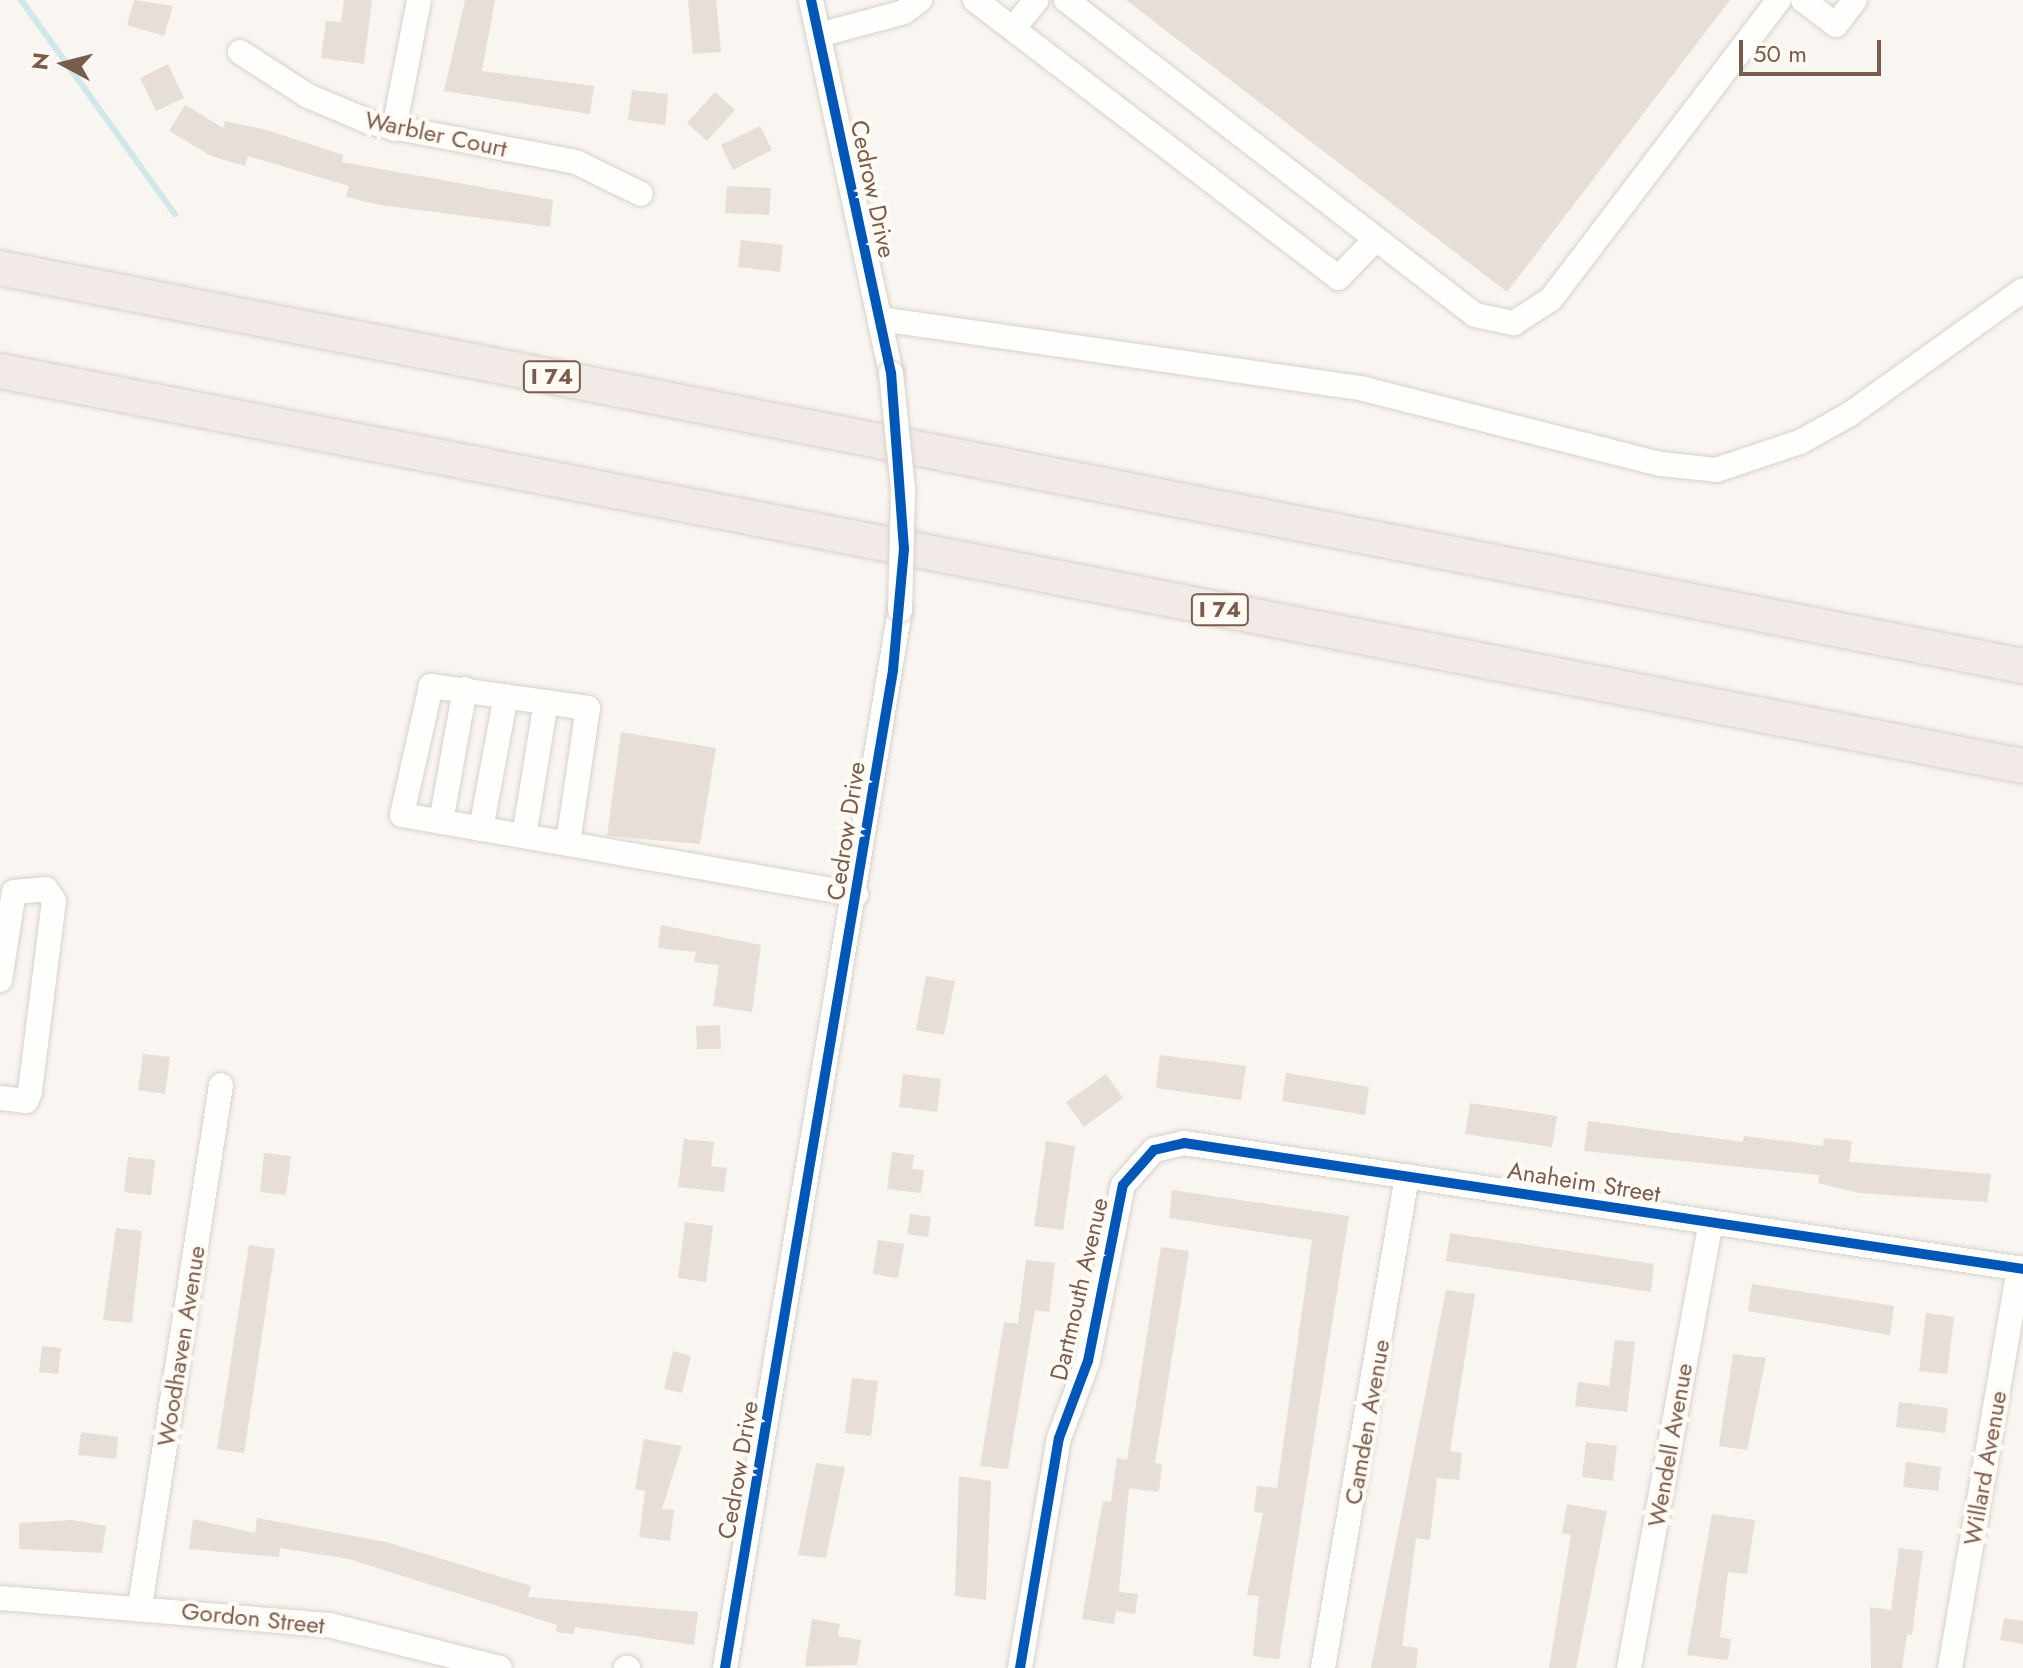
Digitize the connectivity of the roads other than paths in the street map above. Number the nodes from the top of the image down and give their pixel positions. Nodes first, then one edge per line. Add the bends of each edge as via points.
1 (419, 0) edge
2 (811, 0) edge
3 (920, 0) edge
4 (975, 0) edge
5 (1037, 0) edge
6 (1066, 0) edge
7 (1779, 0) edge
8 (1803, 0) edge
9 (1855, 0) edge
10 (1014, 27) junction
11 (819, 35) junction
12 (240, 52) dead end
13 (394, 129) junction
14 (641, 194) dead end
15 (1376, 239) junction
16 (0, 268) edge
17 (2023, 290) edge
18 (881, 319) junction
19 (0, 371) edge
20 (2023, 666) edge
21 (465, 689) junction
22 (506, 696) junction
23 (546, 702) junction
24 (2023, 766) edge
25 (441, 822) junction
26 (481, 829) junction
27 (524, 836) junction
28 (568, 843) junction
29 (856, 894) junction
30 (0, 980) edge
31 (221, 1085) dead end
32 (0, 1098) edge
33 (1141, 1158) joint
34 (1407, 1176) junction
35 (1711, 1222) junction
36 (2021, 1269) edge
37 (0, 1598) edge
38 (140, 1606) junction
39 (425, 1658) edge
40 (500, 1668) edge
41 (725, 1668) edge
42 (1020, 1668) edge
43 (1323, 1668) edge
44 (1629, 1668) edge
45 (1950, 1668) edge

1 - 13 street
2 - 11 street, Cedrow Drive
3 - 11 street via 904,12
4 - 10 street
5 - 10 street
6 - 15 street
7 - 15 street via 1551,299 1514,323 1475,315
8 - 9 street via 1836,25
10 - 15 street via 1338,278
11 - 18 street, Cedrow Drive
12 - 13 street, Warbler Court via 308,96
13 - 14 street, Warbler Court via 576,162
16 - 20 highway, I 74
17 - 18 street via 1850,414 1800,442 1716,470 1661,464 1303,377
18 - 29 street, Cedrow Drive, bridge via 903,490 900,610
19 - 24 highway, I 74
21 - 22 street
21 - 25 street
21 - 25 street via 431,686 425,695 402,815
22 - 23 street
22 - 26 street
23 - 27 street
23 - 28 street via 588,708
25 - 26 street
26 - 27 street
27 - 28 street
28 - 29 street
29 - 41 street, Cedrow Drive
30 - 32 street via 14,892 46,889 54,901 30,1092 26,1101
31 - 38 street, Woodhaven Avenue
33 - 34 street, Anaheim Street via 1184,1143
33 - 42 street, Dartmouth Avenue via 1123,1185 1088,1361 1059,1438
34 - 35 street, Anaheim Street
34 - 43 street, Camden Avenue
35 - 36 street, Anaheim Street
35 - 44 street, Wendell Avenue
36 - 45 street, Willard Avenue
37 - 38 street, Gordon Street
38 - 39 street, Gordon Street via 329,1625
39 - 40 street, Gordon Street

